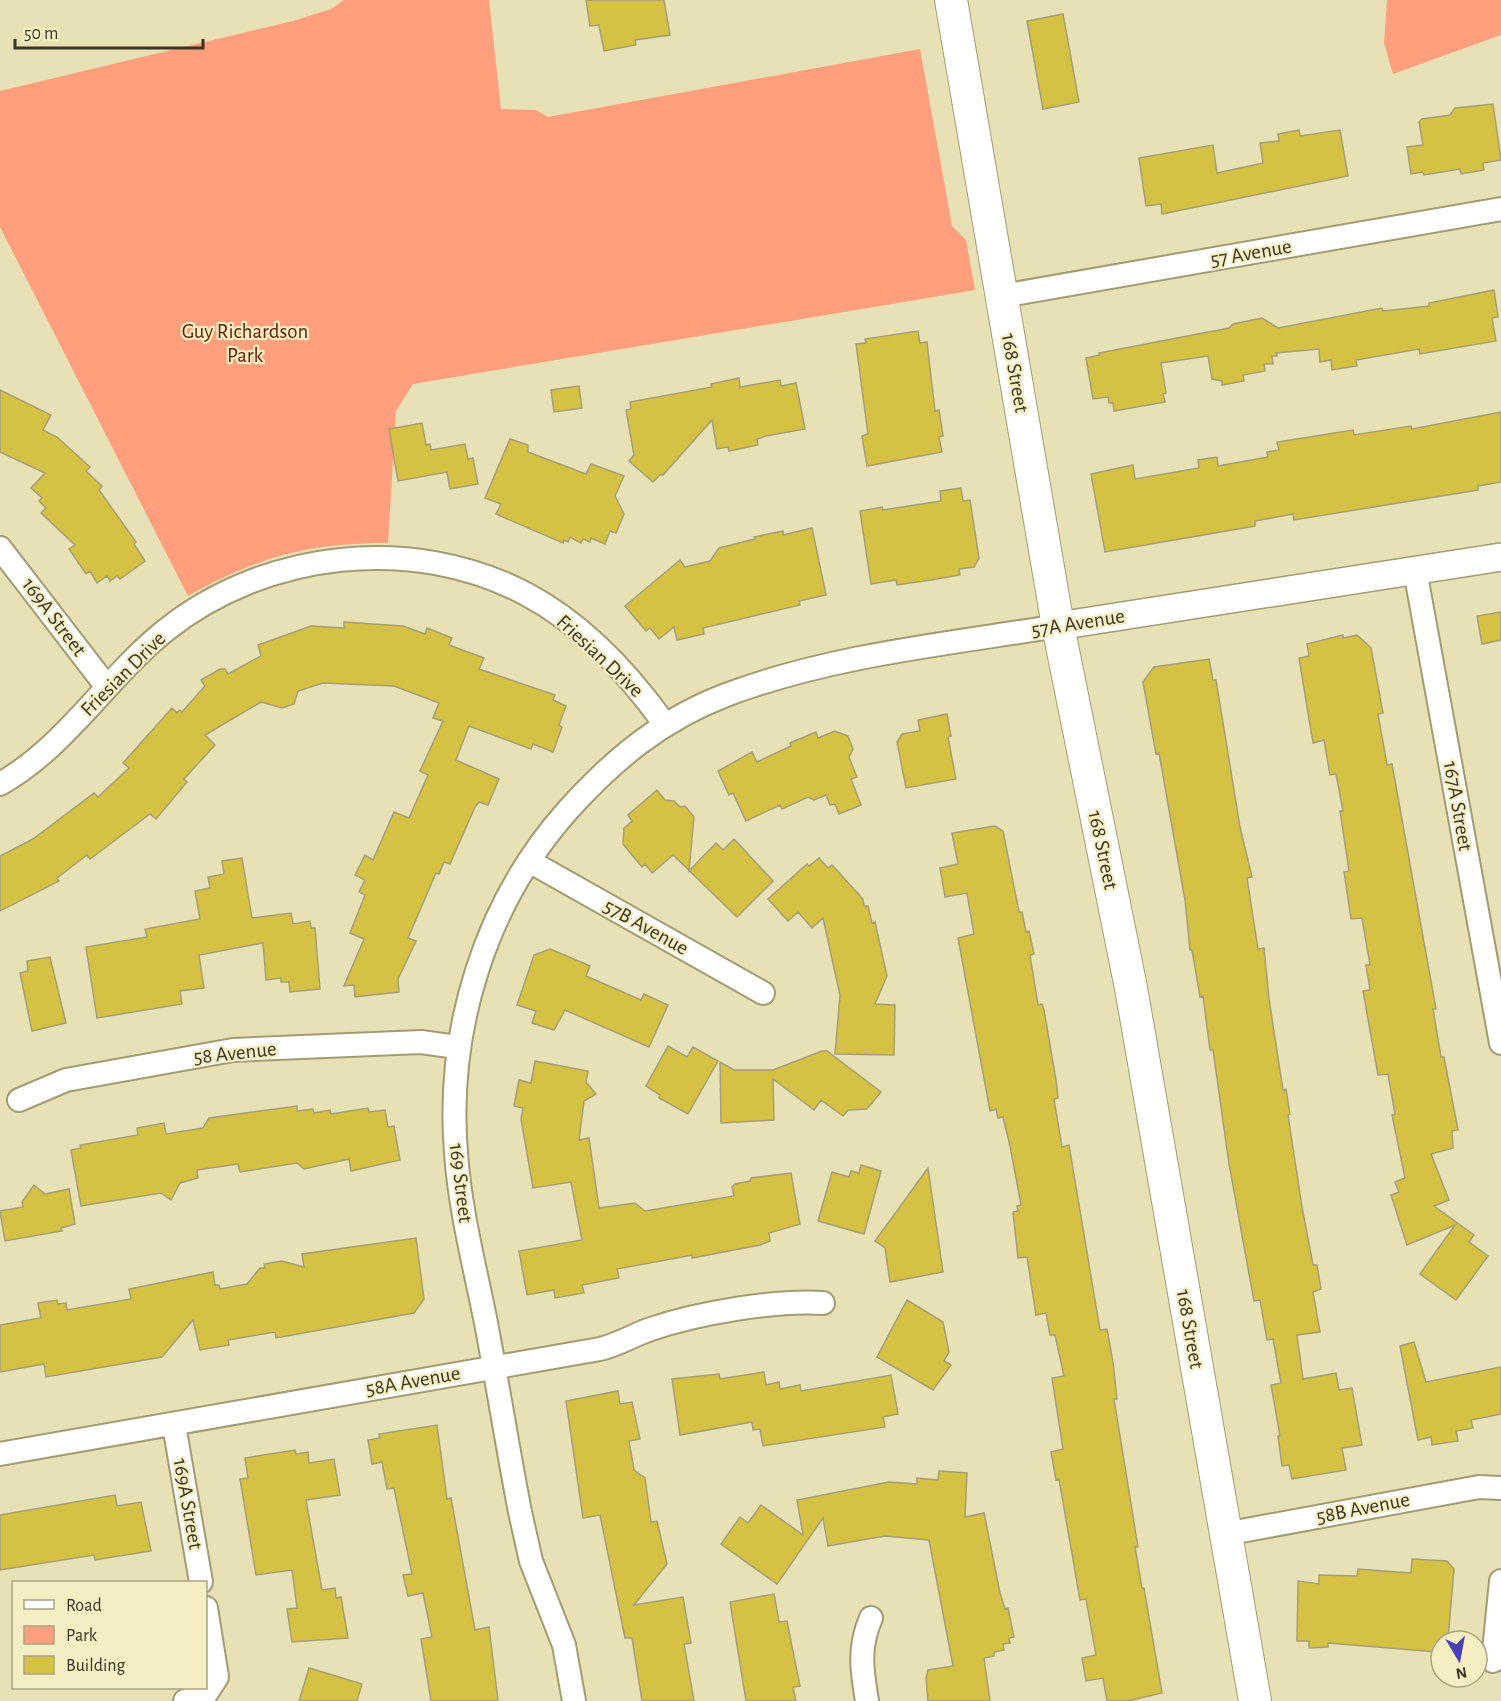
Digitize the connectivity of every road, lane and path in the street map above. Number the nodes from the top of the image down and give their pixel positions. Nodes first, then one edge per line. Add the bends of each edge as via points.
1 (951, 0) edge
2 (1501, 209) edge
3 (1002, 296) junction
4 (0, 548) edge
5 (1501, 557) edge
6 (1415, 570) junction
7 (1058, 626) junction
8 (107, 687) junction
9 (664, 723) junction
10 (0, 784) edge
11 (529, 861) junction
12 (763, 993) dead end
13 (1501, 1043) edge
14 (457, 1047) junction
15 (19, 1100) dead end
16 (823, 1303) dead end
17 (494, 1368) junction
18 (174, 1425) junction
19 (0, 1454) edge
20 (1501, 1488) edge
21 (1225, 1534) junction
22 (201, 1581) edge
23 (1501, 1581) edge
24 (207, 1614) edge
25 (871, 1618) dead end
26 (1493, 1661) dead end
27 (185, 1701) edge
28 (574, 1701) edge
29 (867, 1701) edge
30 (1255, 1701) edge

1 - 3 main road, 168 Street
2 - 3 street, 57 Avenue
3 - 7 main road, 168 Street
4 - 8 street, 169A Street
5 - 6 street, 57A Avenue
6 - 7 street, 57A Avenue
6 - 13 street, 167A Street
7 - 9 street, 57A Avenue via 788,674 725,695
7 - 21 main road, 168 Street via 1131,988
8 - 9 street, Friesian Drive via 134,657 168,629 238,585 303,566 384,558 447,567 525,594 561,616 586,638 642,693
8 - 10 street, Friesian Drive via 46,752
9 - 11 street, 169 Street via 591,784
11 - 12 street, 57B Avenue
11 - 14 street, 169 Street via 502,906 482,953
14 - 15 street, 58 Avenue via 421,1042 233,1050 66,1080
14 - 17 street, 169 Street via 453,1107 456,1154 463,1211
16 - 17 street, 58A Avenue via 772,1304 671,1323 611,1346
17 - 18 street, 58A Avenue
17 - 28 street, 169 Street via 531,1561 564,1645
18 - 19 street, 58A Avenue
18 - 22 street, 169A Street
20 - 21 street, 58B Avenue via 1479,1487
21 - 30 main road, 168 Street
23 - 26 street
24 - 27 street via 217,1677 206,1694
25 - 29 street via 863,1636 861,1659

